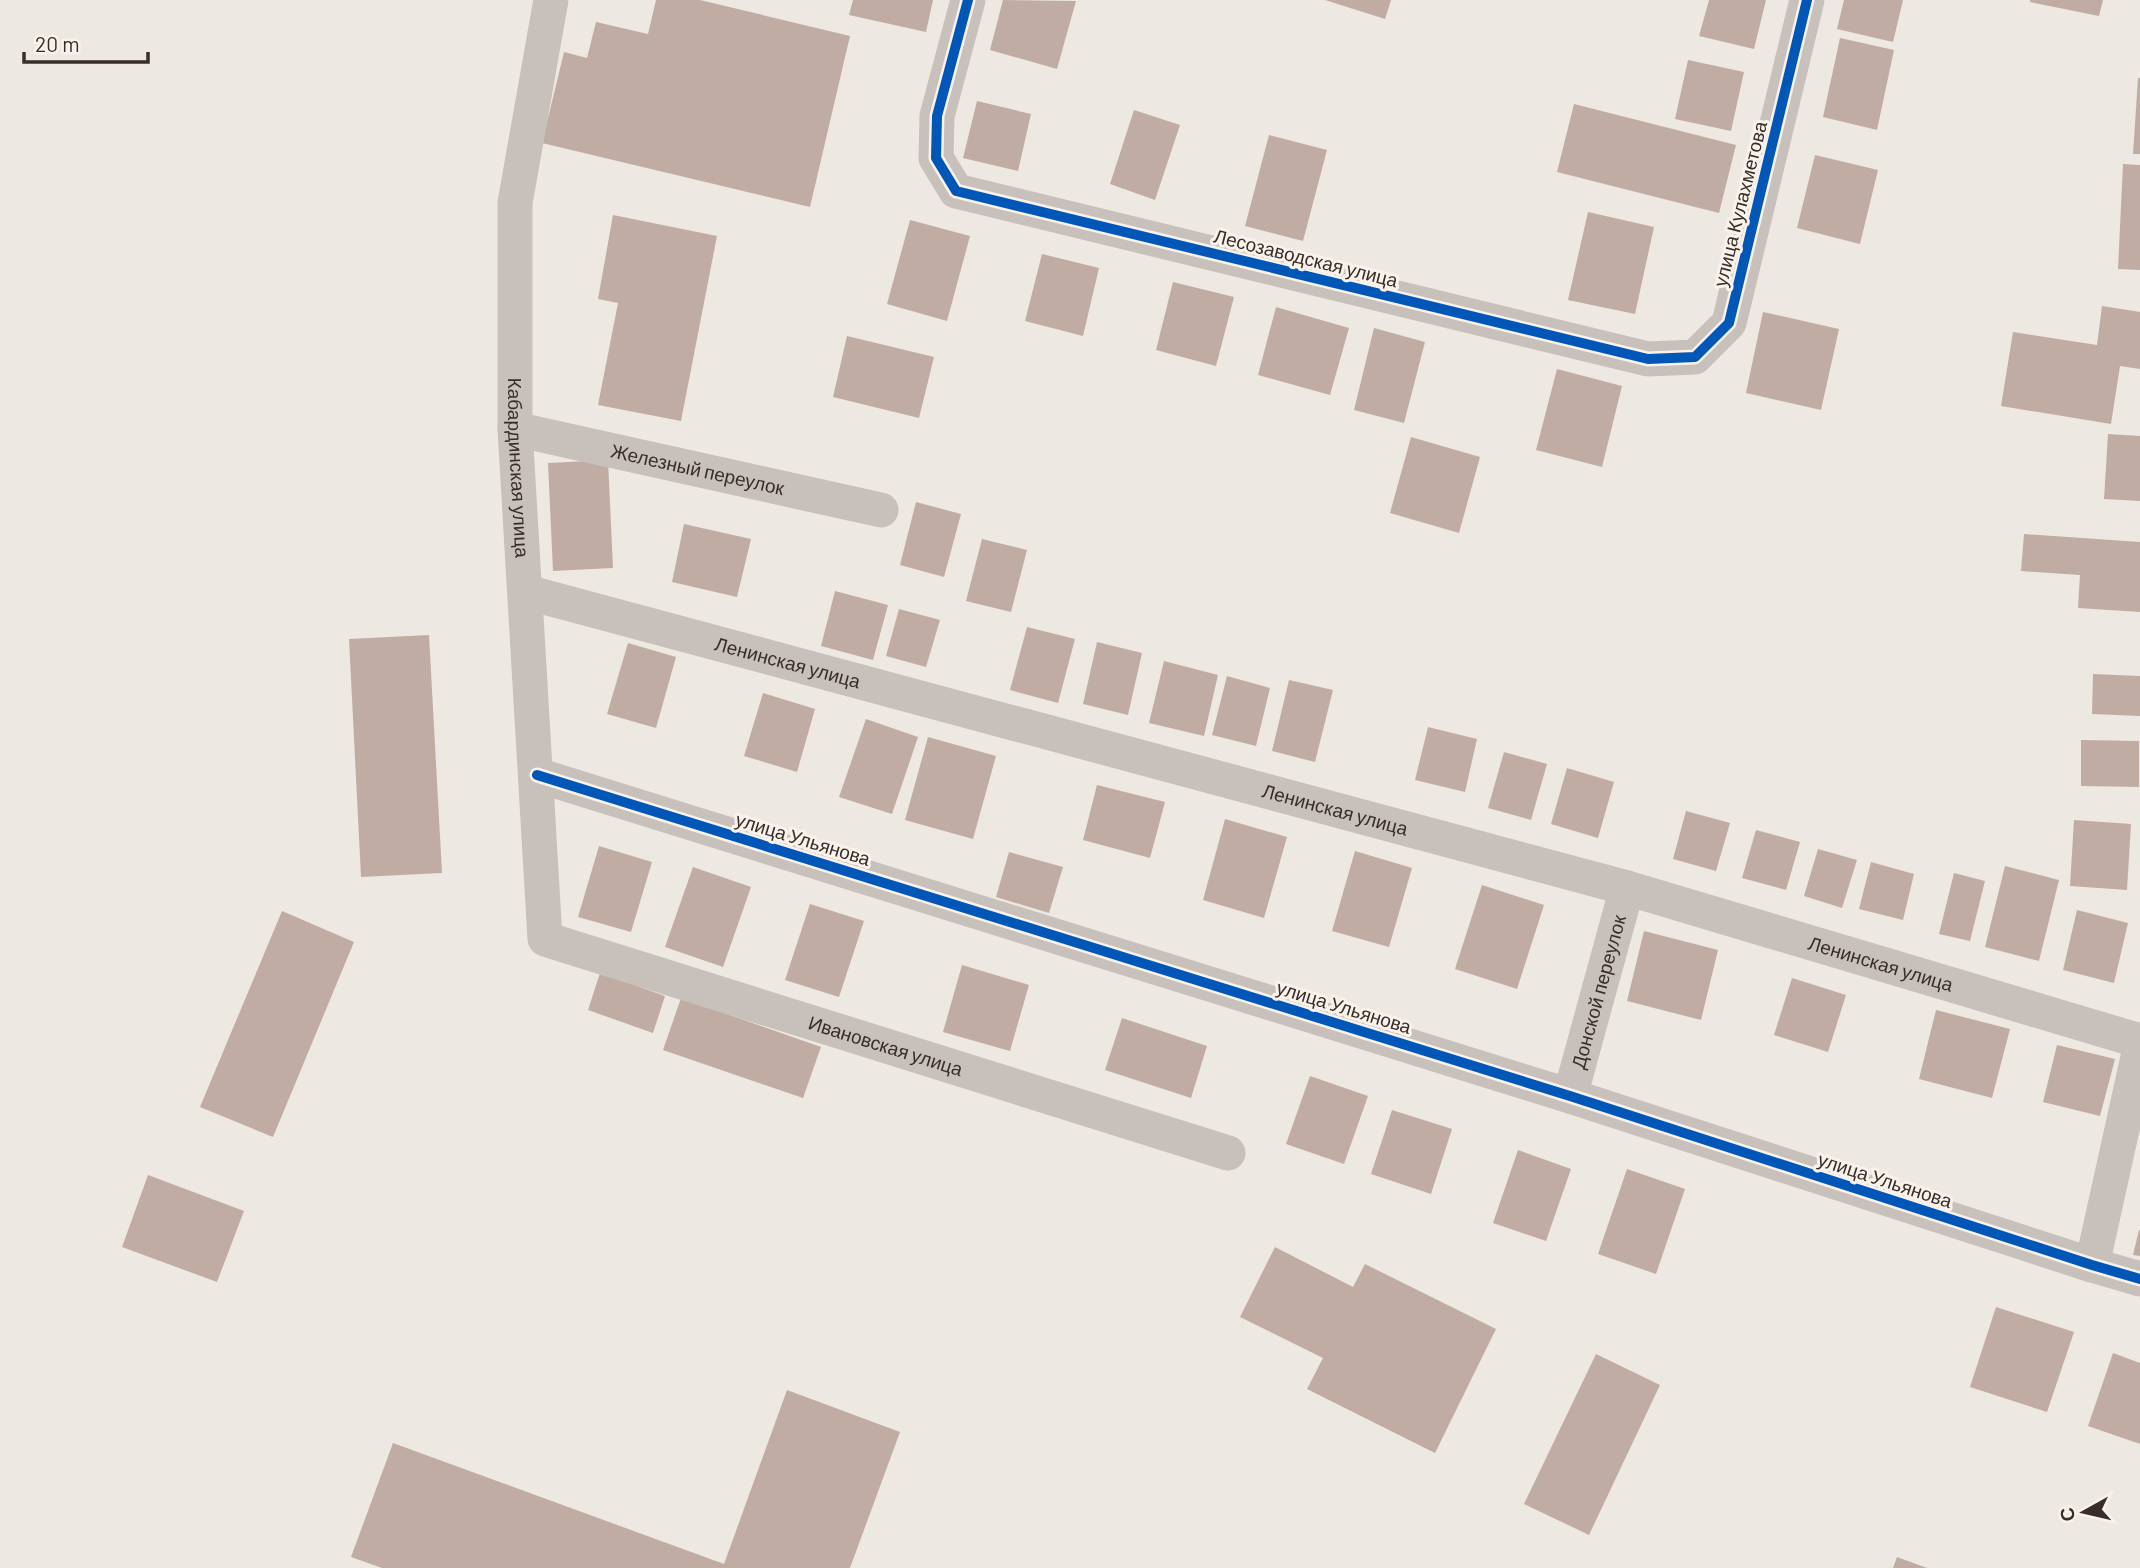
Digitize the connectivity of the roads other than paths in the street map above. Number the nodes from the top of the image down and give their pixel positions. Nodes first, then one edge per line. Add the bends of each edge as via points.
1 (551, 0) edge
2 (968, 0) edge
3 (1807, 0) edge
4 (1648, 359) joint
5 (515, 429) junction
6 (881, 510) dead end
7 (526, 592) junction
8 (537, 775) junction
9 (1627, 888) junction
10 (545, 939) joint
11 (2140, 1041) edge
12 (2140, 1048) edge
13 (1570, 1096) junction
14 (1228, 1153) dead end
15 (2092, 1265) junction
16 (2140, 1279) edge

1 - 5 street, Кабардинская улица via 515,203
2 - 4 street, Лесозаводская улица via 937,116 936,158 956,191
3 - 4 street, улица Кулахметова via 1729,324 1695,357
5 - 6 street, Железный переулок
5 - 7 street, Кабардинская улица
7 - 8 street, Кабардинская улица
7 - 9 street, Ленинская улица
8 - 10 street, Кабардинская улица
8 - 13 street, улица Ульянова
9 - 11 street, Ленинская улица
9 - 13 street, Донской переулок
10 - 14 street, Ивановская улица
12 - 15 street
13 - 15 street, улица Ульянова
15 - 16 street, улица Ульянова

